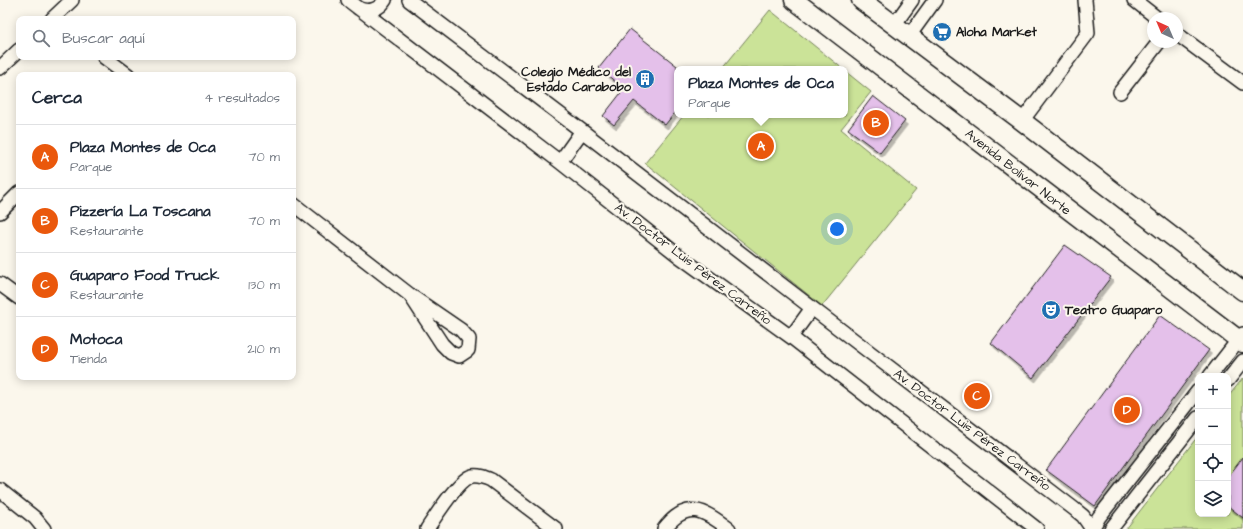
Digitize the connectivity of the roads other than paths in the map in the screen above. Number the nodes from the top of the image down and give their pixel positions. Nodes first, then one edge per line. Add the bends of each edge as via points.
1 (72, 0) edge
2 (385, 0) edge
3 (409, 0) edge
4 (794, 0) edge
5 (861, 0) edge
6 (912, 0) edge
7 (935, 0) edge
8 (1085, 0) edge
9 (1134, 0) edge
10 (352, 3) edge
11 (1149, 12) edge
12 (55, 16) edge
13 (894, 25) junction
14 (908, 36) junction
15 (1183, 38) edge
16 (1153, 48) edge
17 (16, 53) edge
18 (108, 60) edge
19 (0, 68) edge
20 (124, 72) edge
21 (1243, 83) edge
22 (1120, 92) dead end
23 (1022, 121) junction
24 (582, 131) junction
25 (560, 162) junction
26 (16, 196) edge
27 (296, 206) edge
28 (0, 212) edge
29 (0, 284) edge
30 (1243, 291) edge
31 (410, 295) junction
32 (16, 296) edge
33 (812, 308) junction
34 (791, 337) junction
35 (1242, 339) edge
36 (1243, 360) edge
37 (1213, 373) edge
38 (1231, 376) edge
39 (1195, 395) edge
40 (1195, 422) edge
41 (0, 490) edge
42 (44, 529) edge
43 (427, 529) edge
44 (556, 529) edge
45 (664, 529) edge
46 (729, 529) edge
47 (1037, 529) edge
48 (1092, 529) edge
49 (1111, 529) edge

1 - 12 street
2 - 10 street via 379,7 367,11
3 - 24 street, Av. Doctor Luis Pérez Carreño
4 - 35 main road, Avenida Bolívar Norte
5 - 13 main road
6 - 13 street
7 - 14 street
8 - 23 street via 1088,32
9 - 11 street
10 - 25 street, Av. Doctor Luis Pérez Carreño
13 - 14 main road
14 - 23 main road
15 - 21 street
16 - 22 street
17 - 19 street
18 - 20 street
23 - 30 main road
24 - 25 street
24 - 33 street, Av. Doctor Luis Pérez Carreño
25 - 34 street, Av. Doctor Luis Pérez Carreño via 679,256
26 - 28 street
27 - 31 street
29 - 32 street
31 - 31 street via 461,330 469,339 468,350 459,356 451,353 442,344
33 - 34 street
33 - 48 street, Av. Doctor Luis Pérez Carreño via 1074,508
34 - 47 street, Av. Doctor Luis Pérez Carreño
35 - 37 street
36 - 38 street
39 - 48 street
40 - 49 street
41 - 42 street via 35,518
43 - 44 street via 461,483 470,476 481,476 491,480
45 - 46 street via 672,518 680,512 689,510 700,511 713,517

